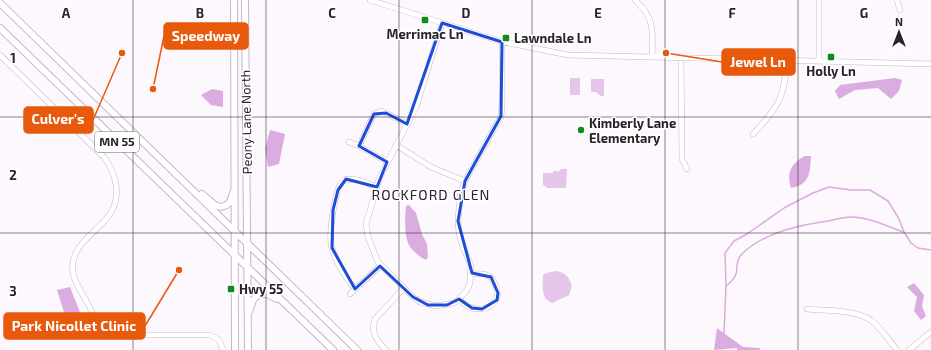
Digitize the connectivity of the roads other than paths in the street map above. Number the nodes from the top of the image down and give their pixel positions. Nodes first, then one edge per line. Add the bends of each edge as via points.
1 (234, 0) edge
2 (245, 0) edge
3 (370, 0) edge
4 (635, 0) edge
5 (819, 0) edge
6 (897, 0) edge
7 (0, 3) edge
8 (900, 10) dead end
9 (442, 23) junction
10 (0, 28) edge
11 (502, 42) junction
12 (0, 55) edge
13 (652, 57) junction
14 (681, 58) junction
15 (787, 59) junction
16 (819, 60) junction
17 (931, 64) edge
18 (407, 124) junction
19 (753, 134) dead end
20 (234, 142) junction
21 (349, 142) dead end
22 (359, 146) junction
23 (396, 146) junction
24 (387, 162) junction
25 (167, 165) junction
26 (687, 169) dead end
27 (465, 181) junction
28 (377, 187) junction
29 (235, 232) junction
30 (248, 244) junction
31 (235, 255) junction
32 (380, 266) junction
33 (247, 267) junction
34 (472, 274) junction
35 (404, 288) junction
36 (355, 289) junction
37 (350, 294) dead end
38 (459, 299) junction
39 (281, 300) junction
40 (807, 309) dead end
41 (248, 316) junction
42 (931, 332) edge
43 (223, 350) edge
44 (235, 350) edge
45 (248, 350) edge
46 (333, 350) edge
47 (357, 350) edge
48 (386, 350) edge
49 (897, 350) edge
50 (909, 350) edge

1 - 20 main road, Peony Lane North
2 - 30 main road, Peony Lane North
3 - 9 street
4 - 13 street via 646,11 652,28
5 - 16 street
6 - 8 street
7 - 25 main road, MN 55
9 - 11 street
9 - 18 street via 418,100
10 - 31 main road, MN 55
11 - 13 street via 568,55
11 - 27 street via 501,116
12 - 43 street via 104,157 115,176 117,190 110,214 76,251 73,260 77,284 99,324 117,336 210,335 221,343
13 - 14 street
14 - 15 street
14 - 26 street via 682,159
15 - 16 street
15 - 19 street via 784,88 777,107
16 - 17 street
18 - 22 street via 386,112 374,114
18 - 23 street
20 - 25 main road via 233,192 231,201 223,206 215,205
20 - 29 main road, Peony Lane North
21 - 22 street
22 - 24 street
23 - 24 street
23 - 27 street via 431,166
24 - 28 street
25 - 29 main road, MN 55
27 - 34 street via 460,196 458,221
28 - 32 street via 366,231
28 - 36 street via 359,180 346,179 341,183 335,203 332,248
29 - 30 main road, MN 55
29 - 31 main road, Peony Lane North
30 - 33 main road, Peony Lane North
30 - 47 main road, MN 55
31 - 33 main road, MN 55
31 - 44 main road, Peony Lane North
32 - 35 street
32 - 36 street
33 - 39 main road, MN 55
33 - 41 main road, Peony Lane North
34 - 38 street via 467,290
34 - 38 street via 486,274 491,277 498,293 496,300 482,309 465,305
35 - 38 street via 413,297 436,306 447,305
35 - 48 street via 373,324 378,342
36 - 37 street
39 - 41 main road via 267,294 259,294 253,300
39 - 46 main road, MN 55
40 - 49 street via 865,317 878,327
41 - 45 main road, Peony Lane North
42 - 50 street

